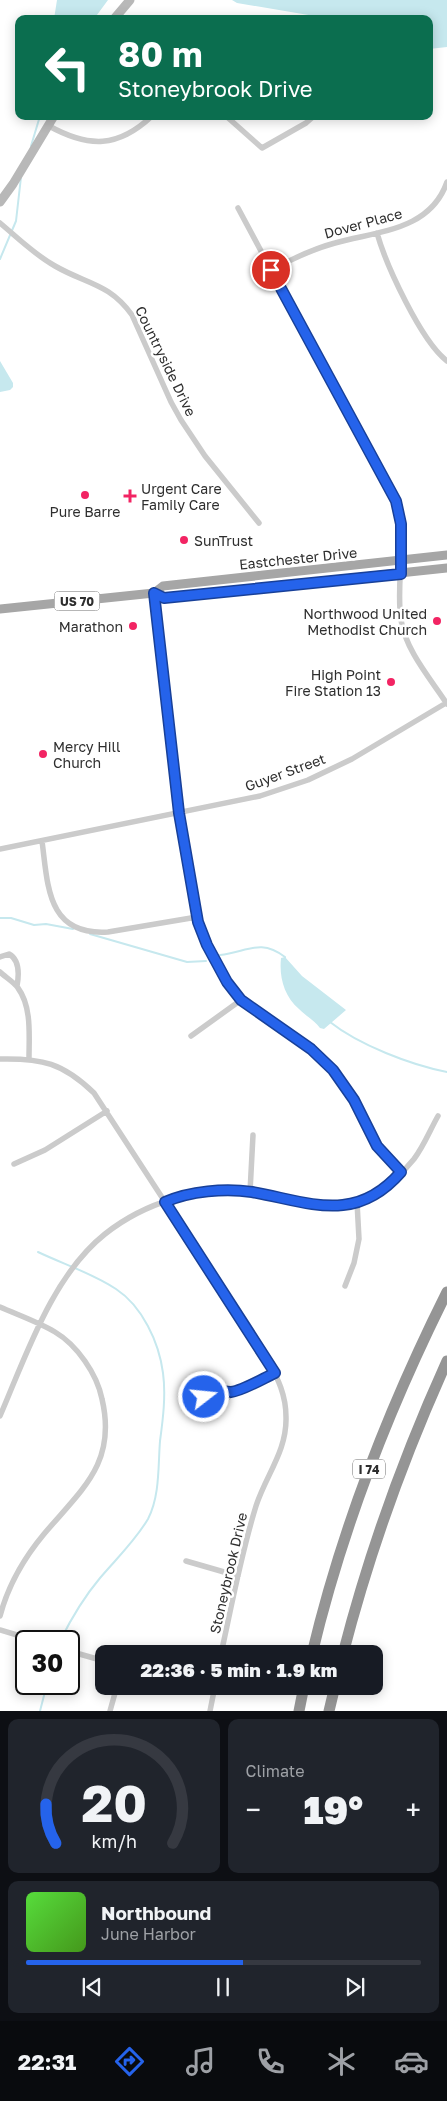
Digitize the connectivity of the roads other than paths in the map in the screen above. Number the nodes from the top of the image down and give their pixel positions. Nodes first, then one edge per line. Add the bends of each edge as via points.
1 (130, 0) edge
2 (117, 15) edge
3 (52, 120) edge
4 (147, 120) edge
5 (230, 120) edge
6 (309, 120) edge
7 (49, 126) junction
8 (447, 182) edge
9 (0, 202) edge
10 (238, 208) dead end
11 (0, 223) edge
12 (377, 233) junction
13 (271, 270) junction
14 (447, 361) edge
15 (259, 524) dead end
16 (447, 555) edge
17 (402, 560) junction
18 (447, 568) edge
19 (401, 574) junction
20 (154, 593) junction
21 (0, 609) edge
22 (447, 704) edge
23 (179, 813) junction
24 (42, 841) junction
25 (0, 849) edge
26 (197, 917) junction
27 (0, 957) edge
28 (0, 972) edge
29 (17, 986) junction
30 (241, 1000) junction
31 (191, 1036) dead end
32 (29, 1058) junction
33 (0, 1059) edge
34 (107, 1111) junction
35 (438, 1116) dead end
36 (253, 1135) dead end
37 (14, 1164) dead end
38 (401, 1172) junction
39 (250, 1192) junction
40 (165, 1202) junction
41 (357, 1202) junction
42 (345, 1286) dead end
43 (447, 1292) edge
44 (0, 1307) edge
45 (40, 1325) junction
46 (447, 1361) edge
47 (275, 1373) junction
48 (233, 1392) junction
49 (0, 1416) edge
50 (186, 1560) dead end
51 (238, 1576) junction
52 (0, 1616) edge
53 (0, 1630) edge
54 (15, 1634) edge
55 (224, 1645) edge
56 (314, 1645) edge
57 (346, 1645) edge
58 (80, 1654) edge
59 (95, 1658) edge
60 (114, 1695) edge
61 (213, 1695) edge
62 (302, 1695) edge
63 (333, 1695) edge
64 (110, 1711) edge
65 (210, 1711) edge
66 (299, 1711) edge
67 (329, 1711) edge

1 - 2 street
3 - 7 street
4 - 7 street via 126,136 107,142 76,138
5 - 6 street via 262,148
7 - 9 street
8 - 12 street, Dover Place via 438,199 418,219
10 - 13 street
11 - 15 street, Countryside Drive via 54,266 104,288 123,303 132,315 181,420
12 - 13 street, Dover Place via 314,249
12 - 14 street via 390,269 426,337
13 - 17 street via 396,501 401,524
16 - 17 main road, Eastchester Drive / US 70
17 - 19 street
17 - 20 main road, Eastchester Drive / US 70 via 163,586
18 - 19 main road, Eastchester Drive / US 70
19 - 20 main road, Eastchester Drive / US 70 via 164,598
19 - 22 street via 400,609 404,633
20 - 21 main road, Eastchester Drive / US 70
20 - 23 street
22 - 23 street, Guyer Street via 360,755 308,780 255,798
23 - 24 street, Guyer Street
23 - 26 street
24 - 25 street, Guyer Street
24 - 26 street via 51,900 62,917 76,928 93,933 108,932
26 - 30 street via 216,964
27 - 29 street via 9,954 15,960
28 - 29 street
29 - 32 street via 27,1011
30 - 31 street
30 - 38 street via 311,1049 333,1070 354,1100 377,1146
32 - 33 street, Stoneybrook Drive
32 - 34 street, Stoneybrook Drive via 63,1068 94,1093
34 - 37 street via 44,1150
34 - 40 street, Stoneybrook Drive
35 - 38 street via 415,1158
36 - 39 street
38 - 41 street via 380,1191
39 - 40 street via 199,1193
39 - 41 street via 316,1206
40 - 45 street via 133,1216 99,1239 64,1282
40 - 47 street, Stoneybrook Drive
41 - 42 street via 359,1239
43 - 56 highway, I 74 via 370,1466 339,1555
44 - 45 street
45 - 49 street
45 - 52 street via 57,1333 72,1346 92,1372 106,1414 106,1440 91,1478 43,1534 24,1562 10,1586
46 - 57 highway, I 74 via 382,1520
47 - 48 street
47 - 51 street, Stoneybrook Drive via 285,1400 284,1437 278,1459 257,1503
48 - 48 street via 216,1410 210,1410 204,1403 204,1395 211,1390
50 - 51 street
51 - 55 street, Stoneybrook Drive
53 - 54 street
58 - 59 street
60 - 64 street
61 - 65 street
62 - 66 highway
63 - 67 highway

